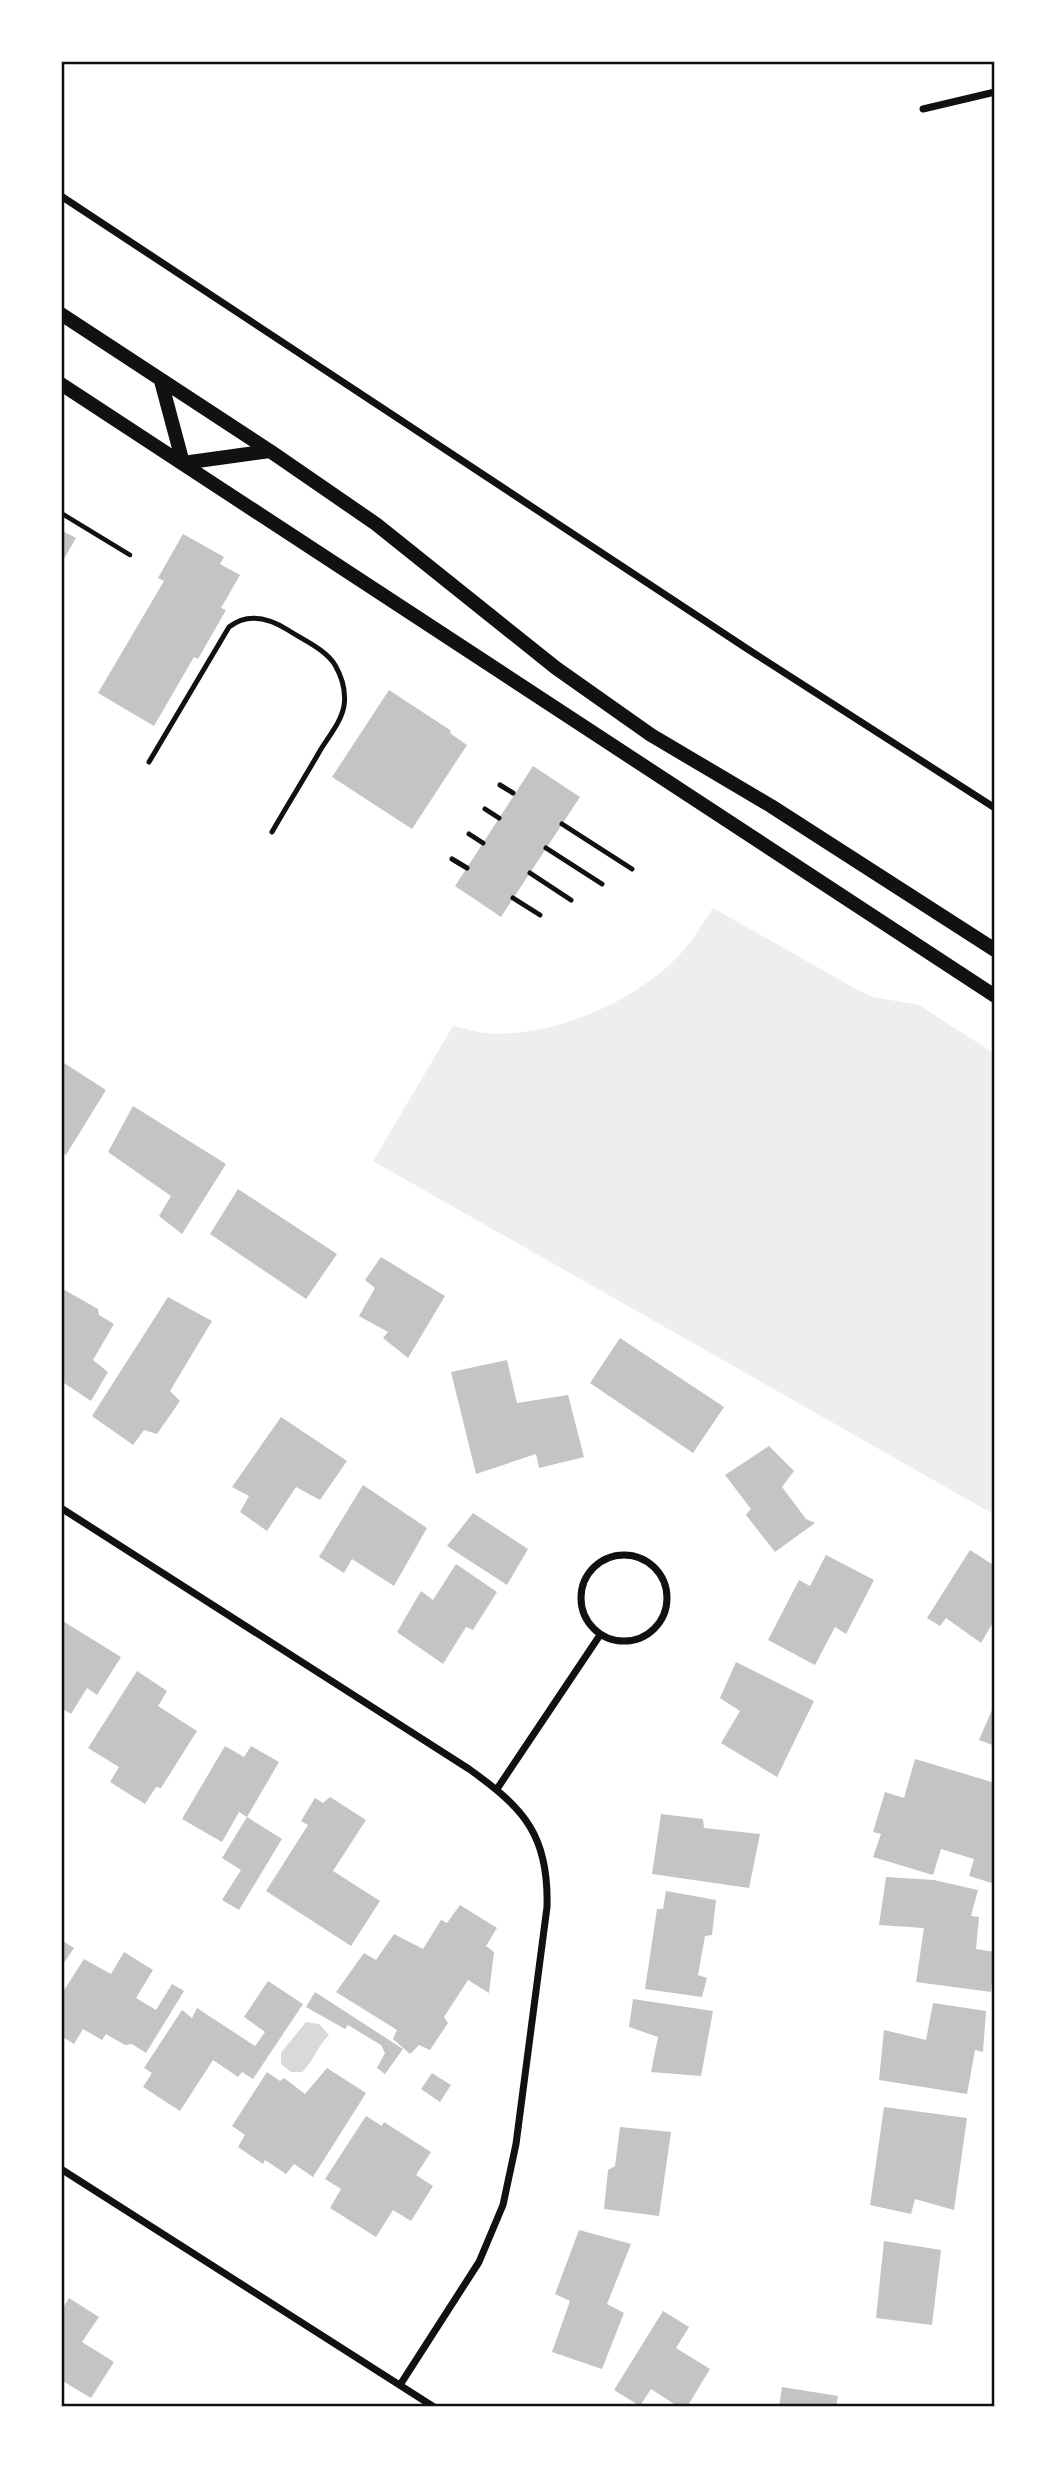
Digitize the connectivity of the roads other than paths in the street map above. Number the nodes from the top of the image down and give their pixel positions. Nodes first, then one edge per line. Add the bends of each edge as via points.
1 (995, 92) edge
2 (923, 109) dead end
3 (61, 196) edge
4 (61, 314) edge
5 (160, 381) junction
6 (61, 384) edge
7 (270, 452) junction
8 (183, 464) junction
9 (149, 762) dead end
10 (500, 785) dead end
11 (513, 793) dead end
12 (995, 808) edge
13 (485, 809) dead end
14 (499, 818) dead end
15 (562, 824) dead end
16 (272, 832) dead end
17 (468, 834) dead end
18 (483, 843) dead end
19 (546, 848) dead end
20 (452, 859) dead end
21 (467, 868) dead end
22 (632, 869) dead end
23 (530, 873) dead end
24 (602, 884) dead end
25 (513, 898) dead end
26 (571, 900) dead end
27 (540, 915) dead end
28 (995, 950) edge
29 (995, 996) edge
30 (61, 1508) edge
31 (600, 1635) junction
32 (497, 1789) junction
33 (61, 2169) edge
34 (400, 2385) junction
35 (434, 2407) edge

1 - 2 street
3 - 12 street
4 - 5 main road
5 - 7 main road
5 - 8 main road
6 - 8 main road
7 - 8 main road
7 - 28 main road via 376,524 556,668 651,735
8 - 29 main road
9 - 16 lane via 229,627 250,618 277,623 325,654 334,664 345,695 340,718
10 - 11 lane
13 - 14 lane
15 - 22 lane
17 - 18 lane
19 - 24 lane
20 - 21 lane
23 - 26 lane
25 - 27 lane
30 - 32 street
31 - 31 street via 582,1611 582,1589 591,1569 617,1556 646,1561 656,1570 667,1595 661,1621 639,1639 613,1640
31 - 32 street
32 - 34 street via 518,1808 534,1833 547,1885 516,2144 503,2205 480,2262
33 - 34 street
34 - 35 street

